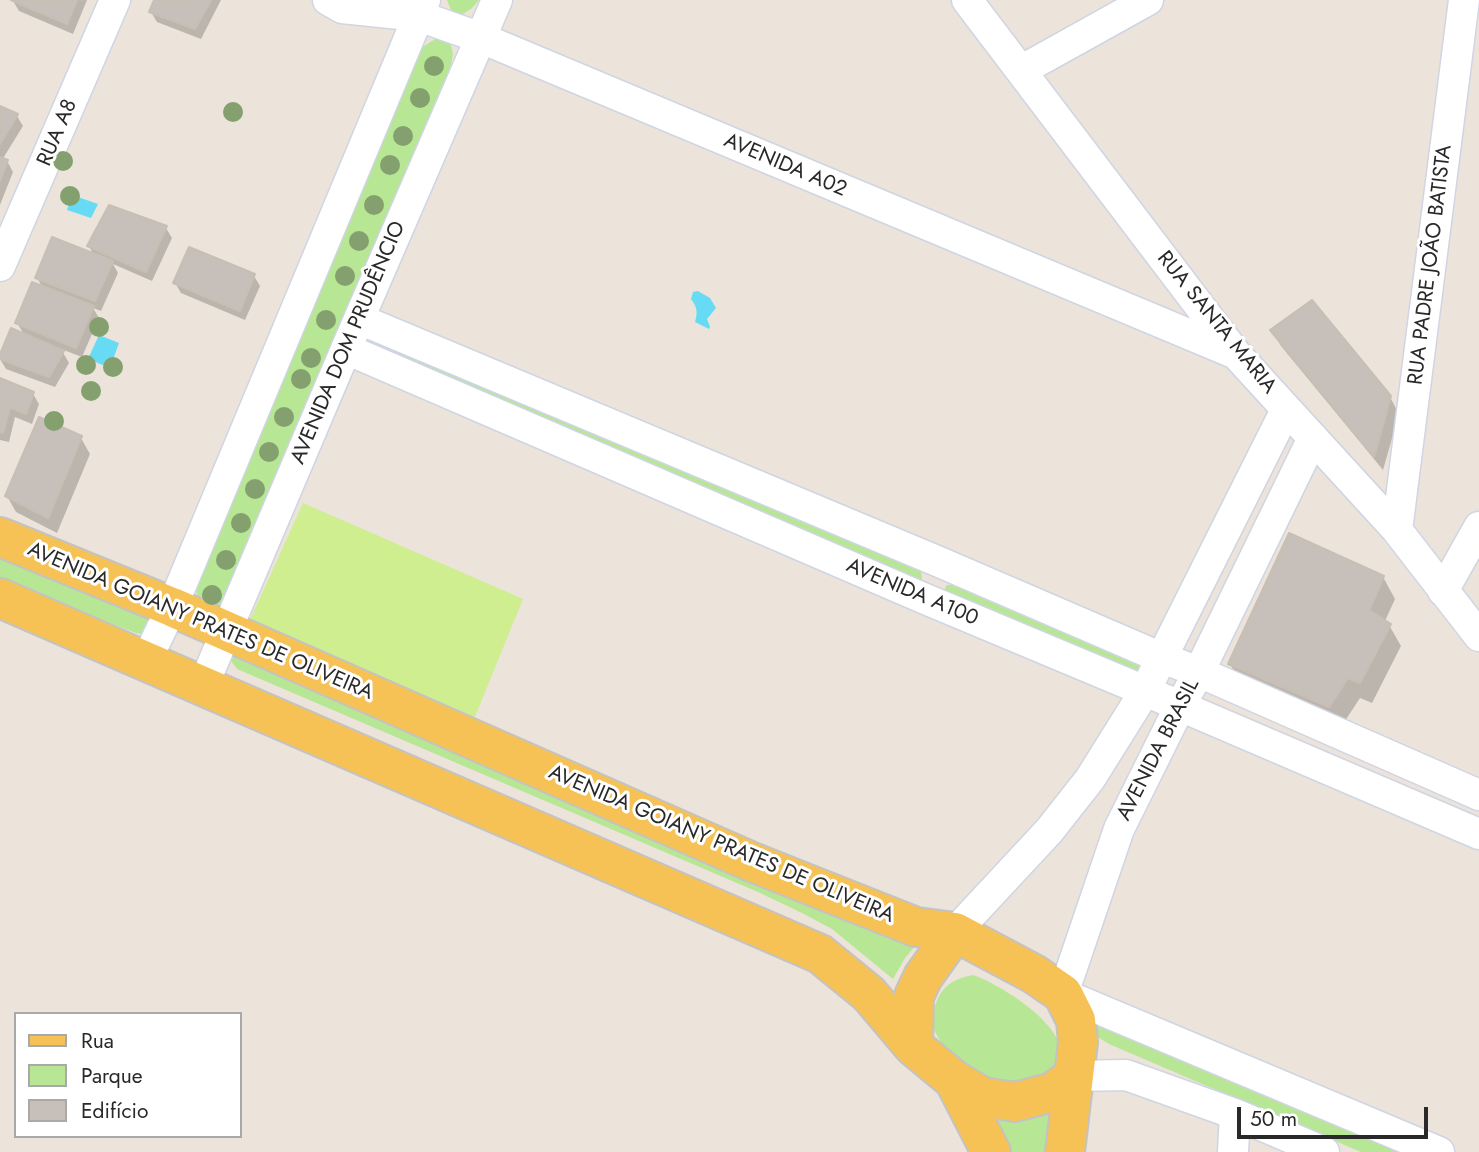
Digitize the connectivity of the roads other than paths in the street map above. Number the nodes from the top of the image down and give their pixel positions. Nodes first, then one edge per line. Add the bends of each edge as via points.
1 (115, 0) edge
2 (328, 0) edge
3 (497, 0) edge
4 (967, 0) edge
5 (1148, 0) edge
6 (1464, 0) edge
7 (422, 8) edge
8 (481, 38) junction
9 (1022, 70) junction
10 (0, 266) edge
11 (359, 319) junction
12 (346, 349) junction
13 (1236, 354) junction
14 (1286, 410) junction
15 (1313, 438) junction
16 (1479, 527) edge
17 (1397, 530) junction
18 (0, 537) edge
19 (937, 561) junction
20 (1443, 591) junction
21 (0, 598) edge
22 (923, 598) junction
23 (172, 607) junction
24 (226, 631) junction
25 (1479, 636) edge
26 (1162, 658) junction
27 (146, 661) junction
28 (1199, 672) junction
29 (203, 686) junction
30 (1145, 691) junction
31 (1180, 706) junction
32 (1479, 795) edge
33 (1479, 834) edge
34 (955, 932) junction
35 (1063, 994) junction
36 (913, 1046) junction
37 (1074, 1076) junction
38 (954, 1080) junction
39 (1234, 1114) junction
40 (990, 1152) edge
41 (1065, 1152) edge
42 (1233, 1152) edge
43 (1324, 1152) edge
44 (1439, 1152) edge

1 - 10 street, RUA A8
2 - 7 street, AVENIDA A02 via 342,8
3 - 8 street, AVENIDA DOM PRUDÊNCIO
4 - 9 street, RUA SANTA MARIA
5 - 9 street
6 - 17 street, RUA PADRE JOÃO BATISTA
7 - 8 street, AVENIDA A02
7 - 23 street
8 - 11 street, AVENIDA DOM PRUDÊNCIO
8 - 13 street, AVENIDA A02
9 - 13 street, RUA SANTA MARIA
11 - 12 street, AVENIDA DOM PRUDÊNCIO
11 - 19 street, AVENIDA A100
12 - 22 street, AVENIDA A100
12 - 24 street, AVENIDA DOM PRUDÊNCIO
13 - 14 street, RUA SANTA MARIA
14 - 15 street, RUA SANTA MARIA
14 - 26 street, AVENIDA BRASIL
15 - 17 street, RUA SANTA MARIA
15 - 28 street, AVENIDA BRASIL
16 - 20 street
17 - 20 street, RUA SANTA MARIA
18 - 23 main road, AVENIDA GOIANY PRATES DE OLIVEIRA
19 - 22 street
19 - 26 street, AVENIDA A100
20 - 25 street, RUA SANTA MARIA
21 - 27 main road
22 - 30 street, AVENIDA A100
23 - 24 main road, AVENIDA GOIANY PRATES DE OLIVEIRA
23 - 27 street
24 - 29 street, AVENIDA DOM PRUDÊNCIO
24 - 34 main road, AVENIDA GOIANY PRATES DE OLIVEIRA via 752,862 916,927
26 - 28 street, AVENIDA A100
26 - 30 street, AVENIDA BRASIL
27 - 29 main road
28 - 31 street, AVENIDA BRASIL
28 - 32 street, AVENIDA A100
29 - 36 main road via 820,954 869,994
30 - 31 street, AVENIDA A100
30 - 34 street, AVENIDA BRASIL via 1090,779 1049,831
31 - 33 street, AVENIDA A100
31 - 35 street, AVENIDA BRASIL via 1119,829
34 - 35 main road, AVENIDA GOIANY PRATES DE OLIVEIRA
34 - 36 main road via 914,996
35 - 37 main road via 1076,1020
35 - 44 street, AVENIDA GOIANY PRATES DE OLIVEIRA
36 - 38 main road
37 - 38 main road via 1053,1093 1015,1102 983,1097
37 - 39 street via 1126,1075
37 - 41 main road
38 - 40 main road
39 - 42 street
39 - 43 street

